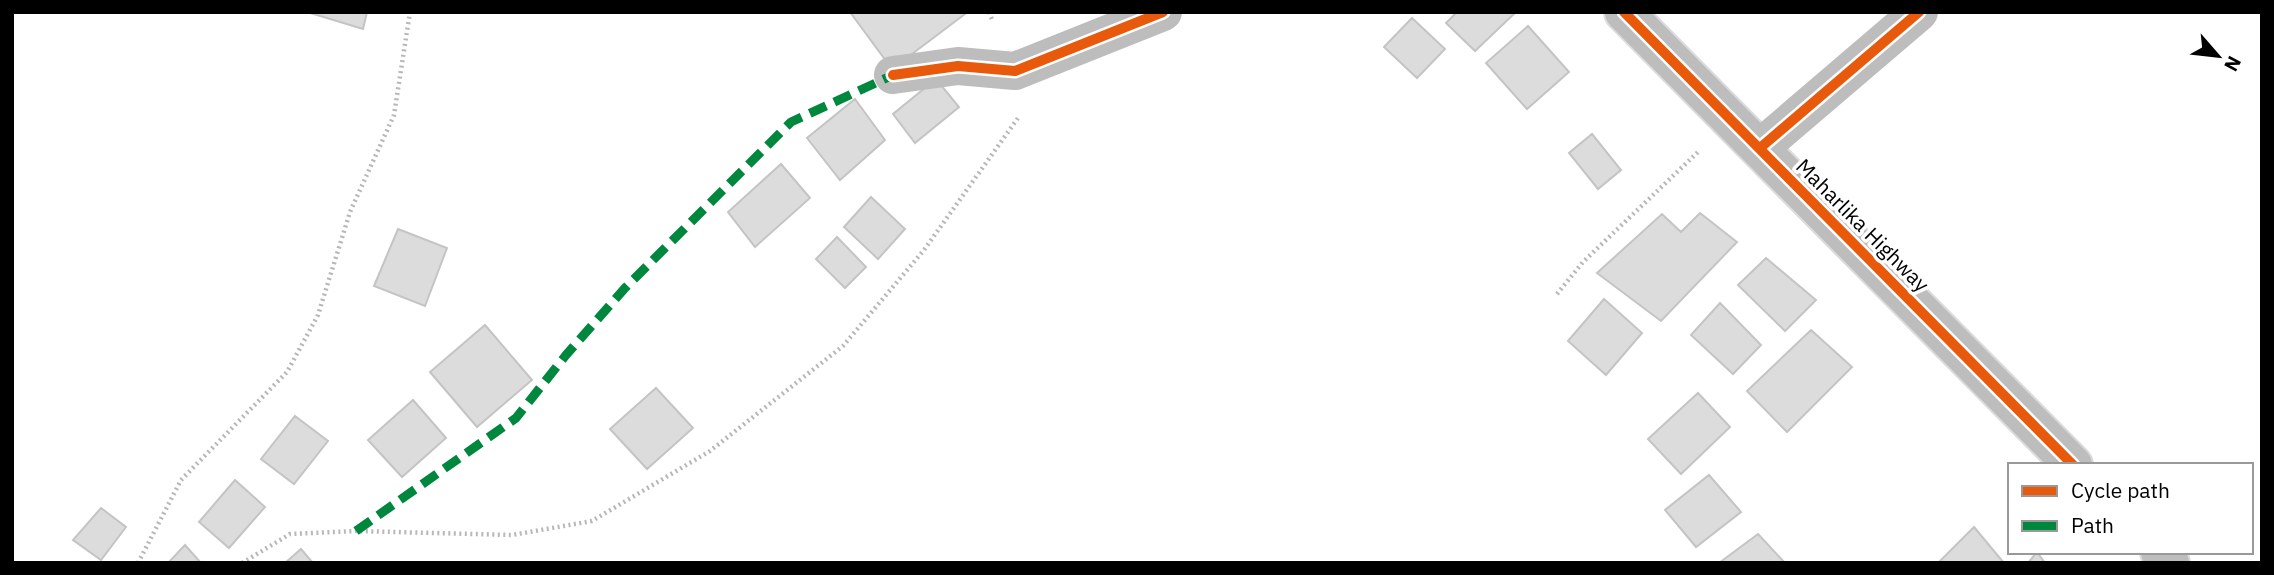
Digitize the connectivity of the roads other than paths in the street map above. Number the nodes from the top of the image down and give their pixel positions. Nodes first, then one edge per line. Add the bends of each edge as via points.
1 (1163, 12) edge
2 (1624, 12) edge
3 (1919, 12) edge
4 (893, 75) dead end
5 (1760, 148) junction
6 (2071, 463) edge

1 - 4 main road via 1015,71 958,66
2 - 5 main road, Maharlika Highway
3 - 5 main road
5 - 6 main road, Maharlika Highway

